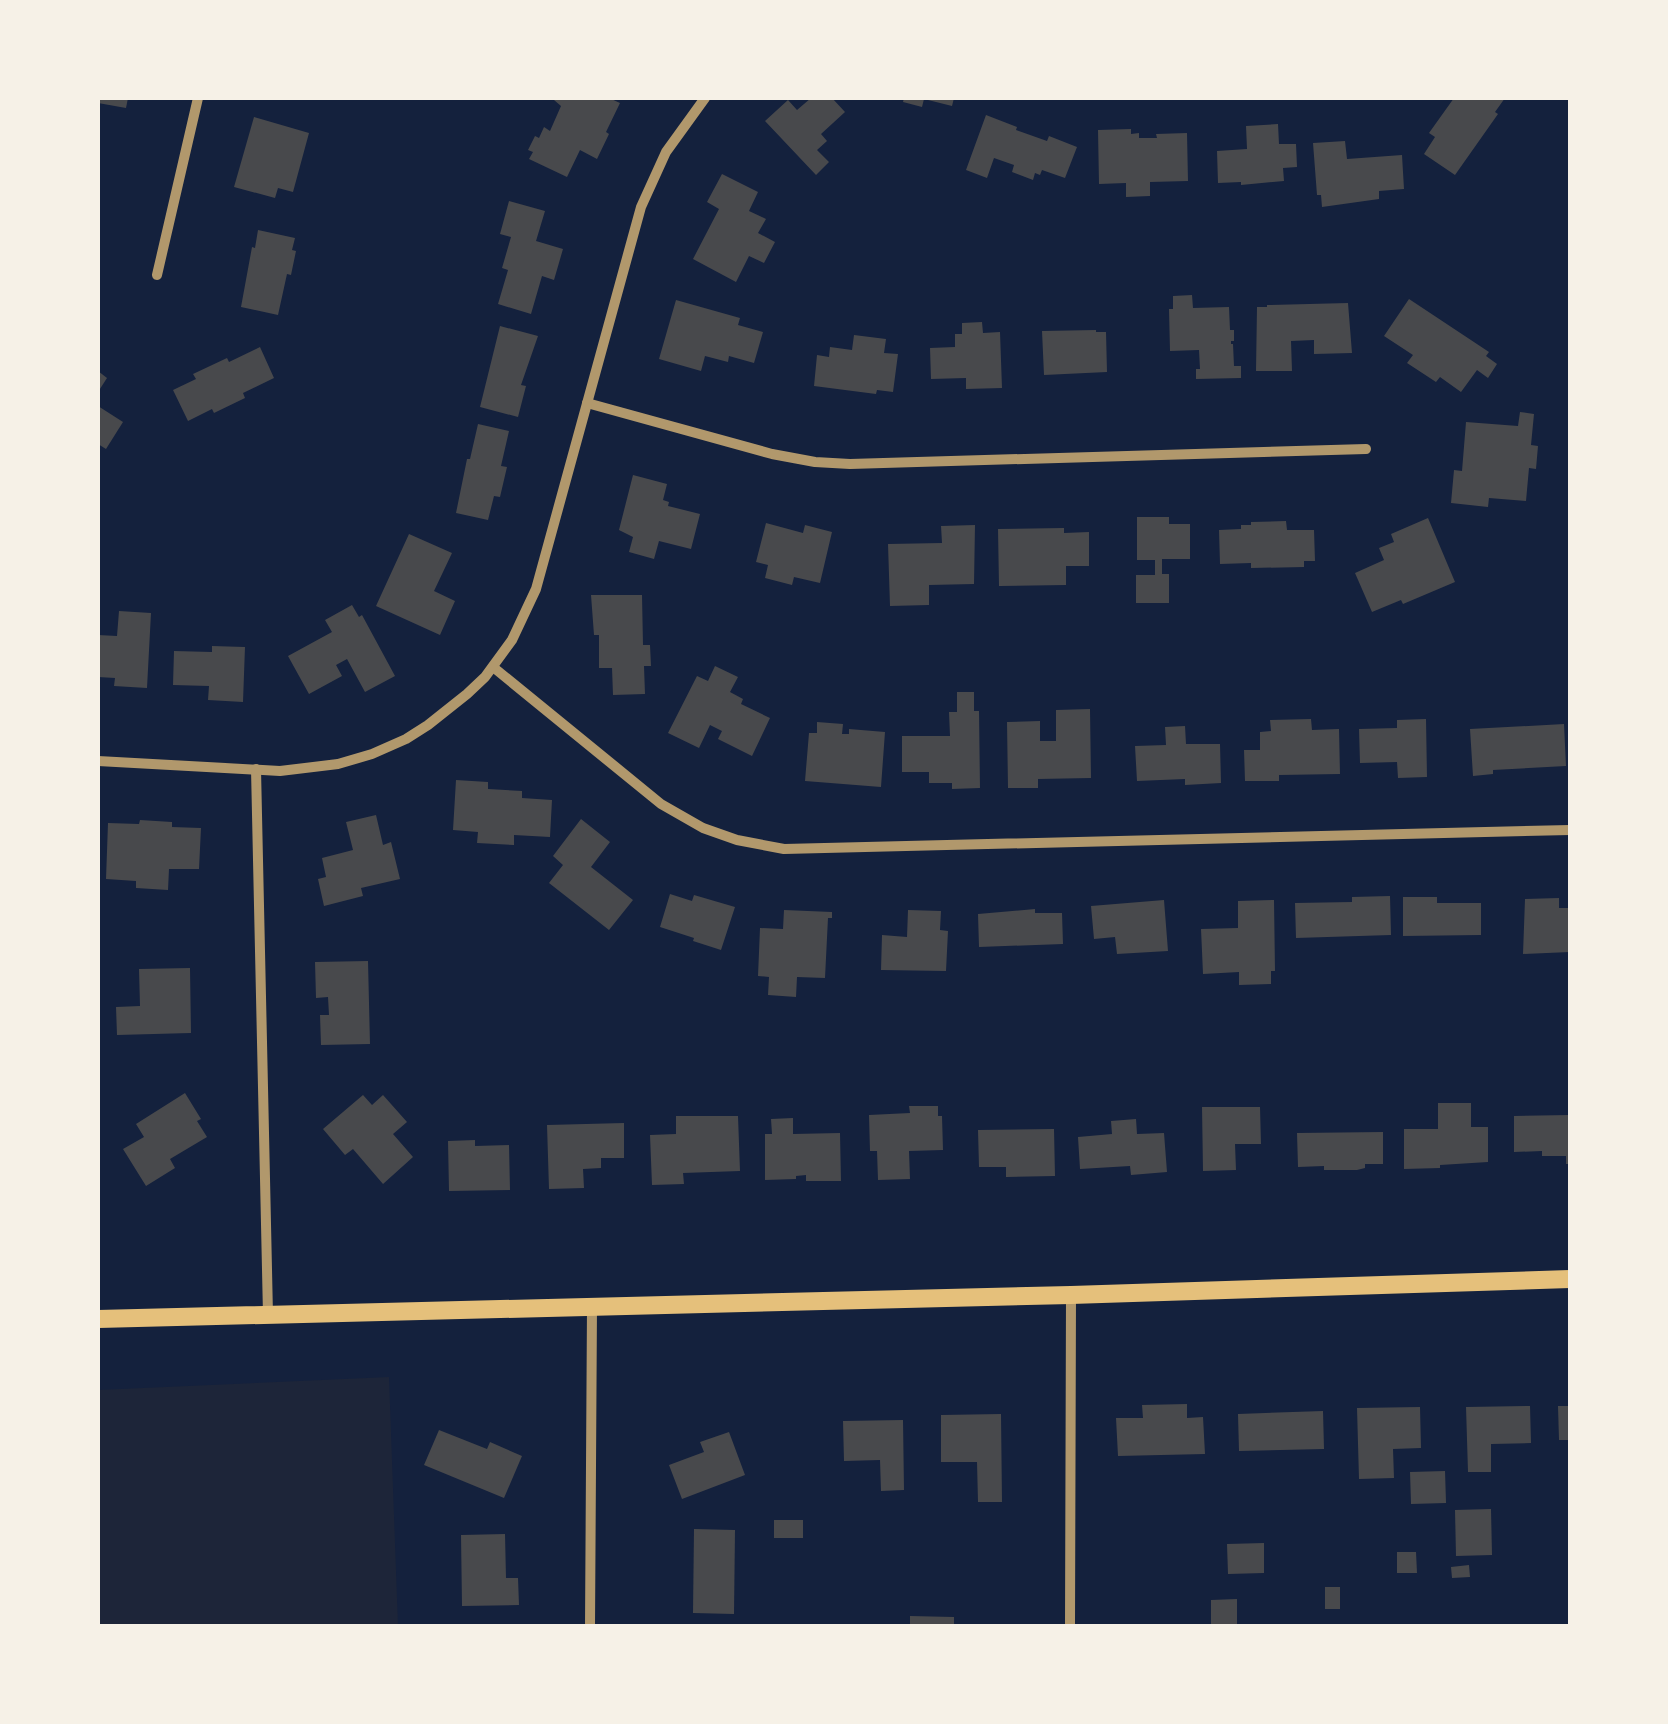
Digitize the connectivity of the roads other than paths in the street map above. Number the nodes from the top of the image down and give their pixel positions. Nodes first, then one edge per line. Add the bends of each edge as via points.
1 (198, 98) edge
2 (705, 98) edge
3 (157, 275) dead end
4 (587, 403) junction
5 (1366, 450) dead end
6 (492, 667) junction
7 (98, 761) edge
8 (256, 769) junction
9 (1570, 830) edge
10 (1570, 1278) edge
11 (1071, 1295) junction
12 (592, 1306) junction
13 (268, 1315) junction
14 (98, 1319) edge
15 (590, 1626) edge
16 (1070, 1626) edge

1 - 3 street
2 - 4 street via 666,152 641,207
4 - 5 street via 789,458 850,464
4 - 6 street via 536,589
6 - 8 street via 428,725 372,754 304,769
6 - 9 street via 661,804 703,828 784,848
7 - 8 street
8 - 13 street
10 - 11 main road
11 - 12 main road
11 - 16 street
12 - 13 main road
12 - 15 street
13 - 14 main road

